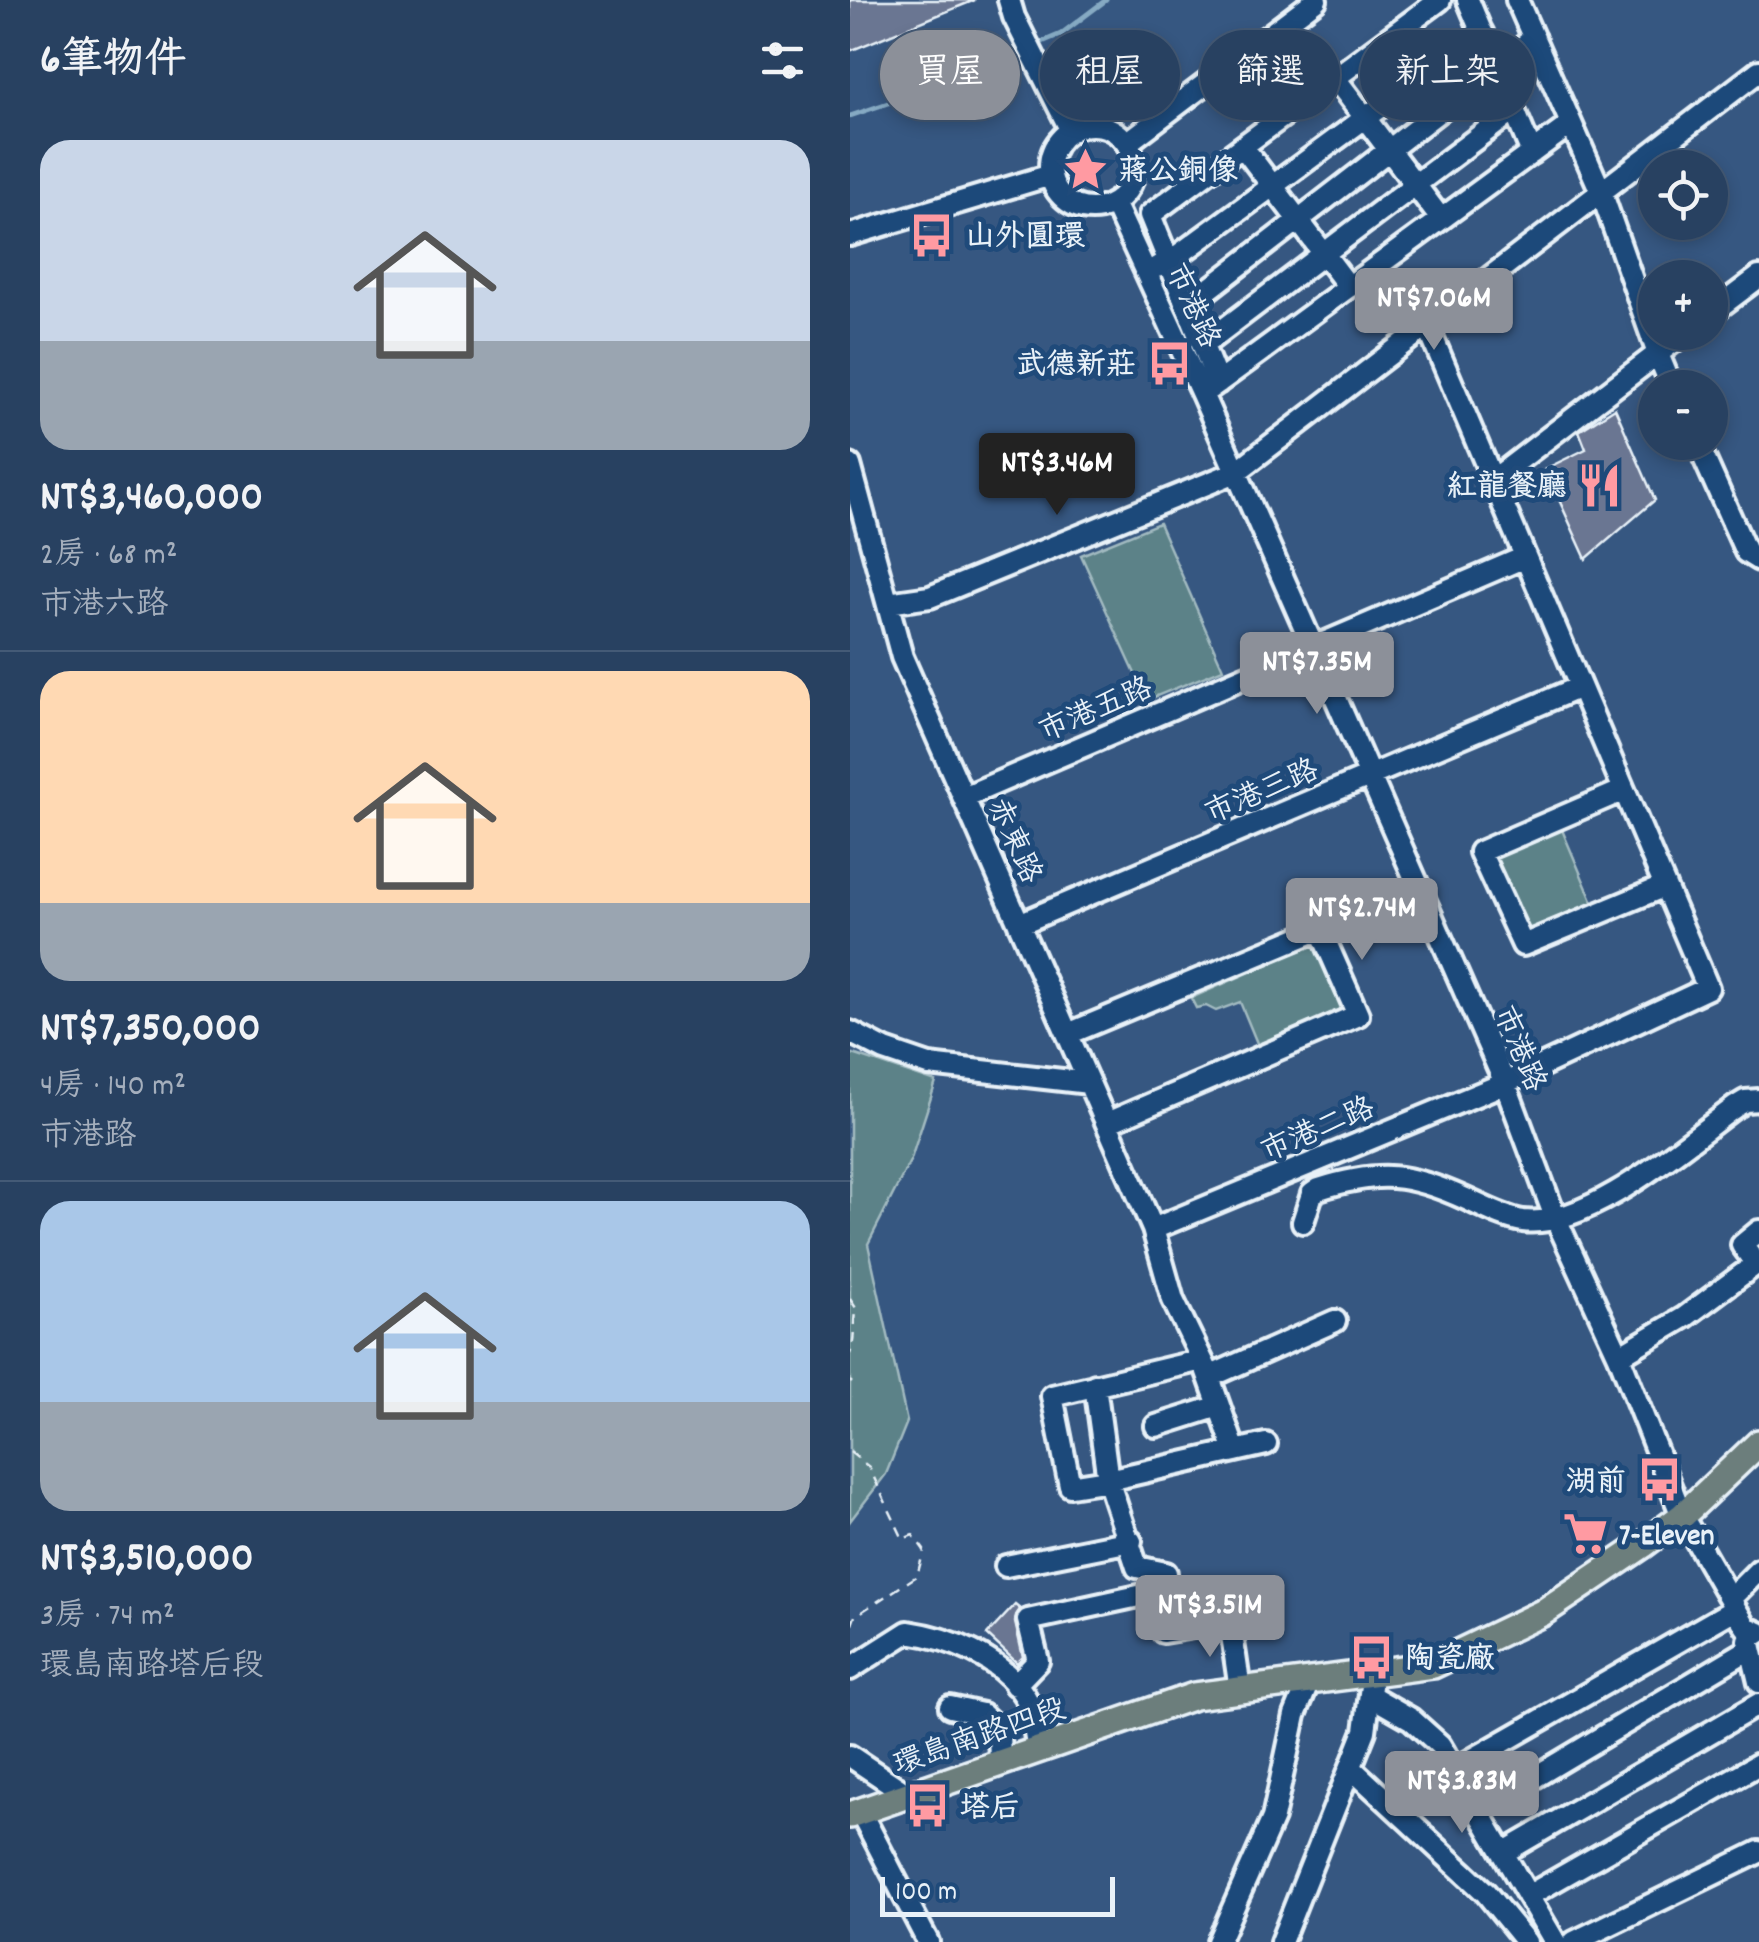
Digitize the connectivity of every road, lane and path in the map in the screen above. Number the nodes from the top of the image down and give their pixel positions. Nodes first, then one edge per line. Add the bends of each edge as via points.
1 (1009, 0) edge
2 (1316, 0) edge
3 (1440, 0) edge
4 (1468, 0) edge
5 (1518, 0) edge
6 (1290, 8) edge
7 (1481, 30) edge
8 (1531, 30) edge
9 (1535, 40) edge
10 (1759, 70) edge
11 (1340, 74) edge
12 (1340, 85) edge
13 (1360, 111) edge
14 (1278, 120) edge
15 (1362, 120) edge
16 (1366, 120) edge
17 (1428, 120) edge
18 (1501, 120) edge
19 (1518, 120) edge
20 (1571, 124) junction
21 (1072, 131) junction
22 (1127, 143) junction
23 (1243, 146) junction
24 (1389, 150) junction
25 (1532, 153) junction
26 (1051, 175) junction
27 (1415, 185) junction
28 (1272, 186) junction
29 (1602, 194) junction
30 (1114, 203) junction
31 (1441, 219) junction
32 (1298, 220) junction
33 (850, 235) edge
34 (1324, 254) junction
35 (1169, 262) junction
36 (1146, 272) junction
37 (1759, 277) edge
38 (1349, 286) junction
39 (1728, 300) edge
40 (1187, 306) junction
41 (1428, 327) junction
42 (1203, 345) junction
43 (1663, 350) edge
44 (1658, 354) junction
45 (1665, 370) edge
46 (1210, 389) junction
47 (1705, 460) edge
48 (850, 465) edge
49 (1236, 472) junction
50 (1492, 480) junction
51 (855, 503) edge
52 (1525, 557) junction
53 (1759, 560) edge
54 (888, 603) junction
55 (1313, 646) junction
56 (1580, 688) junction
57 (1370, 777) junction
58 (1624, 790) junction
59 (964, 797) junction
60 (1665, 886) junction
61 (1020, 924) junction
62 (850, 1032) edge
63 (1068, 1034) junction
64 (1089, 1083) junction
65 (1505, 1083) junction
66 (1759, 1100) edge
67 (1106, 1123) junction
68 (1555, 1217) junction
69 (1303, 1222) dead end
70 (1153, 1229) junction
71 (1759, 1232) edge
72 (850, 1299) edge
73 (1335, 1321) dead end
74 (850, 1354) edge
75 (1619, 1356) junction
76 (1205, 1368) junction
77 (1095, 1385) junction
78 (1219, 1406) junction
79 (1156, 1426) dead end
80 (1759, 1442) edge
81 (1266, 1444) dead end
82 (1235, 1450) junction
83 (850, 1452) edge
84 (1108, 1480) junction
85 (1682, 1516) junction
86 (1131, 1541) junction
87 (1006, 1566) dead end
88 (1759, 1570) edge
89 (1157, 1592) junction
90 (1744, 1623) edge
91 (850, 1630) edge
92 (850, 1669) edge
93 (1310, 1681) junction
94 (1759, 1682) edge
95 (1015, 1685) junction
96 (1372, 1685) junction
97 (1240, 1690) junction
98 (1759, 1704) edge
99 (950, 1707) dead end
100 (1038, 1749) junction
101 (850, 1756) edge
102 (1000, 1762) junction
103 (1759, 1764) edge
104 (1352, 1768) junction
105 (1454, 1770) junction
106 (908, 1795) junction
107 (1478, 1811) junction
108 (855, 1813) edge
109 (1759, 1852) edge
110 (1503, 1853) junction
111 (1528, 1896) junction
112 (928, 1942) edge
113 (1218, 1942) edge
114 (1281, 1942) edge
115 (1526, 1942) edge
116 (1555, 1942) edge
117 (1574, 1942) edge

1 - 21 street
2 - 6 street
3 - 11 street
4 - 7 street
5 - 8 street
6 - 22 street
9 - 20 street
10 - 29 street
12 - 13 street
14 - 23 street
15 - 28 street
16 - 24 street
17 - 24 street
18 - 27 street
19 - 25 street
20 - 25 street
20 - 29 street
21 - 22 street via 1096,125
21 - 26 street via 1054,150
22 - 30 street via 1134,169
23 - 28 street
23 - 35 street via 1150,215
24 - 27 street
24 - 32 street
25 - 31 street
26 - 30 street via 1075,205
26 - 33 street
27 - 31 street
27 - 34 street
28 - 32 street
28 - 35 street
29 - 41 street
29 - 44 street
30 - 36 street, 市港路
31 - 38 street
32 - 34 street
32 - 40 street
34 - 38 street
34 - 42 street
35 - 36 street
35 - 40 street
36 - 46 street, 市港路
37 - 39 street
38 - 46 street
40 - 42 street
41 - 49 street
41 - 50 street
42 - 46 street
43 - 44 street
44 - 45 street
44 - 50 street
46 - 49 street, 市港路
47 - 53 street via 1746,552
48 - 51 street, 赤東路
49 - 54 street via 930,597
49 - 55 street, 市港路
50 - 52 street
51 - 54 street, 赤東路
52 - 55 street, 市港五路
52 - 56 street
54 - 59 street, 赤東路 via 902,657
55 - 57 street, 市港路
55 - 59 street, 市港五路
56 - 57 street, 市港三路
56 - 58 street
57 - 61 street, 市港三路
57 - 65 street, 市港路
58 - 60 street
58 - 60 street via 1480,852 1523,945
59 - 61 street, 赤東路
60 - 65 street, 市港二路 via 1708,988
61 - 63 street, 赤東路
62 - 64 street via 929,1064
63 - 64 street, 赤東路
63 - 67 street via 1320,929 1358,1015
64 - 67 street, 赤東路
65 - 68 street, 市港路
65 - 70 street, 市港二路
66 - 68 street via 1736,1106 1604,1200
67 - 70 street, 赤東路
68 - 69 street via 1526,1222 1382,1174 1319,1189
68 - 75 street, 市港路
70 - 76 street, 赤東路 via 1173,1300
71 - 75 street via 1742,1245 1756,1264
72 - 74 path via 856,1308
73 - 76 street
75 - 85 street, 市港路
76 - 77 street
76 - 78 street, 赤東路
77 - 84 street
77 - 84 street via 1052,1396 1070,1486
78 - 79 street
78 - 82 street, 赤東路
80 - 85 main road, 環島南路四段
81 - 82 street
82 - 84 street
83 - 91 path via 869,1467 903,1540 913,1535 924,1550 916,1576 855,1616
84 - 86 street
85 - 90 street, 市港路
85 - 96 main road, 環島南路四段 via 1542,1613 1433,1665
86 - 87 street
86 - 89 street via 1138,1567 1166,1573
88 - 90 street
89 - 95 street via 1028,1620 1038,1661
89 - 97 street via 1162,1632 1230,1621
90 - 94 street, 市港路
90 - 105 street
90 - 107 street
92 - 95 street via 908,1632 945,1638
93 - 96 main road, 環島南路四段
93 - 97 main road, 環島南路四段
93 - 113 street via 1294,1715 1273,1818
95 - 100 street via 1026,1697
96 - 104 street
96 - 105 street via 1440,1745
97 - 100 main road, 環島南路四段 via 1194,1696
98 - 110 street
99 - 102 street via 982,1714 999,1730
100 - 102 main road, 環島南路四段
101 - 106 street
102 - 106 main road, 環島南路四段
103 - 111 street
104 - 114 street
104 - 115 street via 1486,1894
105 - 107 street
106 - 108 main road, 環島南路四段
107 - 110 street
108 - 112 street
109 - 117 street
110 - 111 street
111 - 116 street

